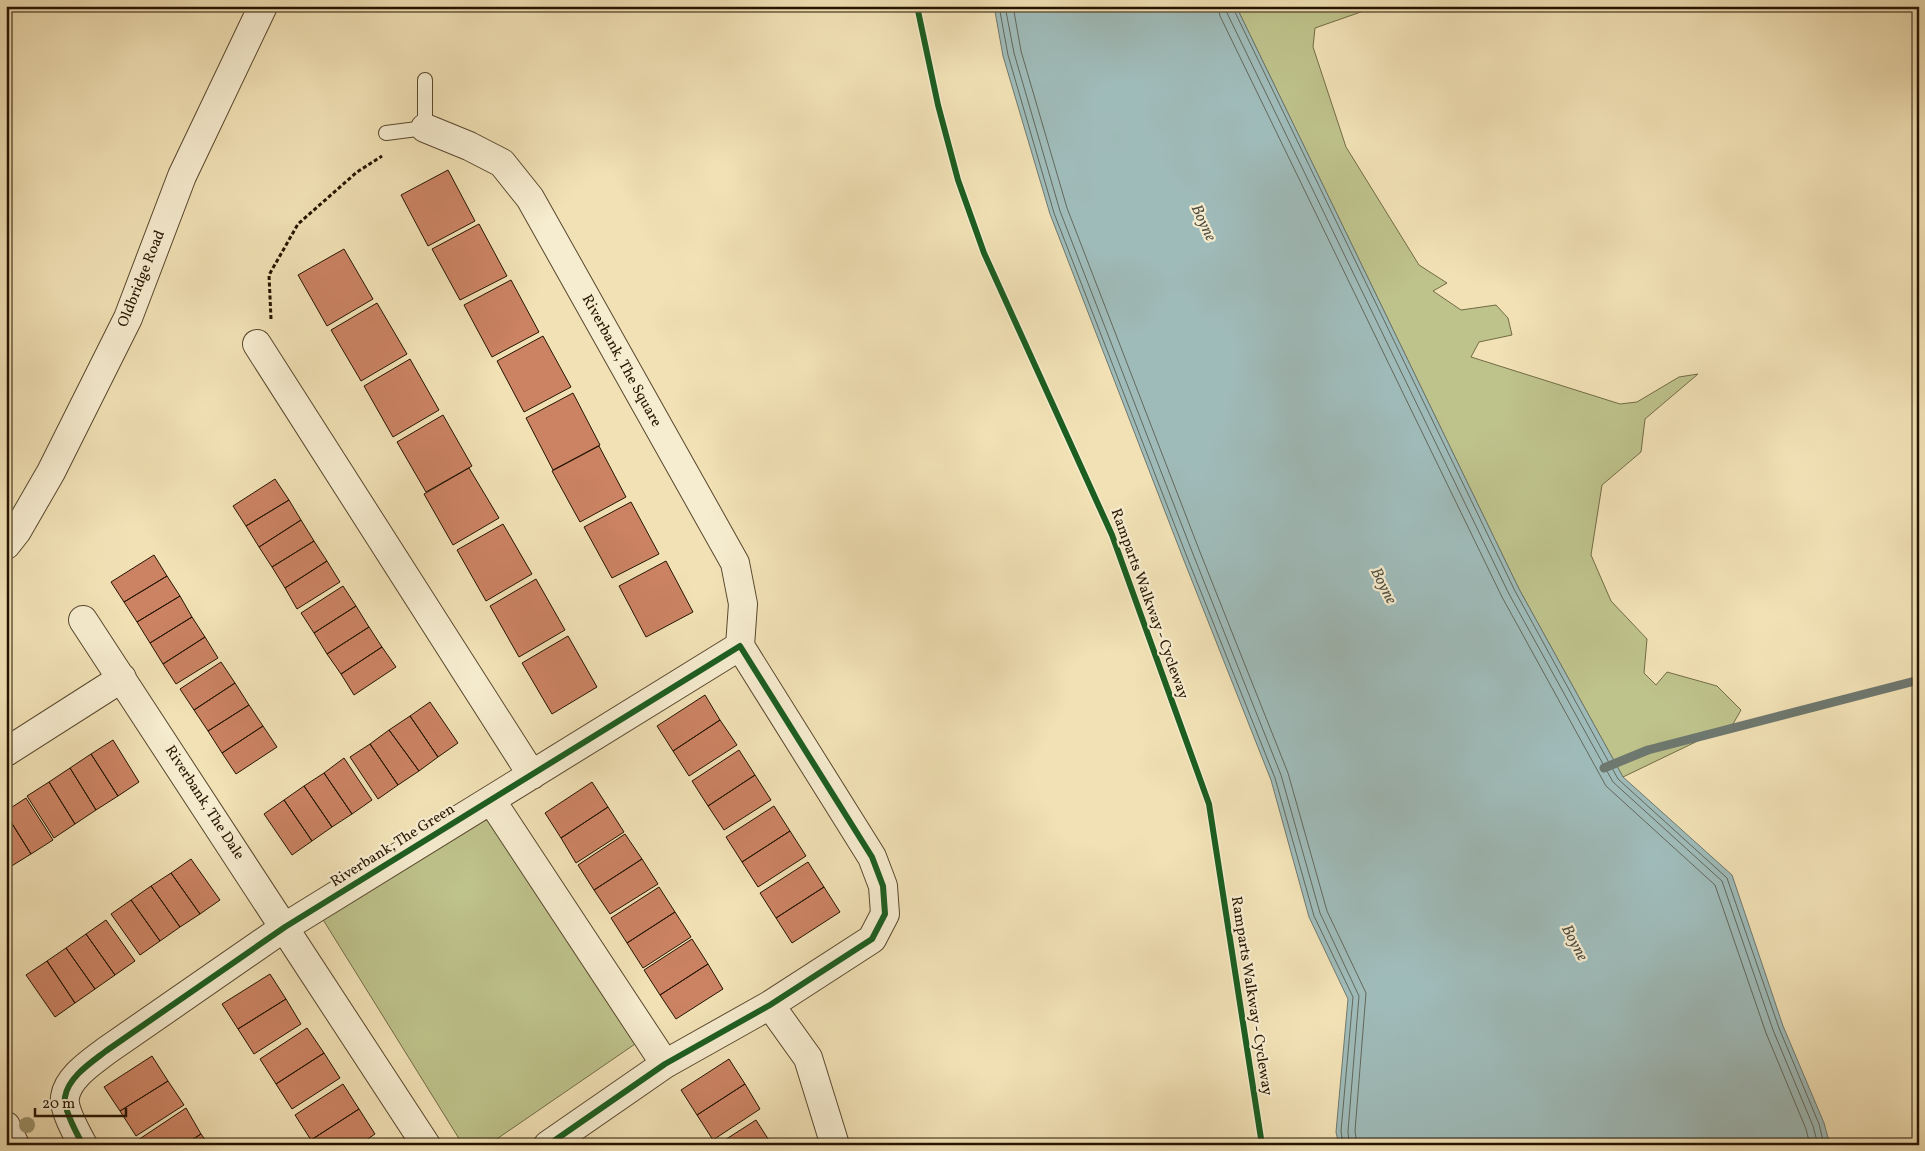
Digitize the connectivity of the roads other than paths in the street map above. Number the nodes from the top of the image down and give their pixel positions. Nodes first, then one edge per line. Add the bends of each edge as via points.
1 (263, 6) edge
2 (426, 80) dead end
3 (425, 128) junction
4 (386, 134) dead end
5 (257, 344) road end
6 (6, 545) edge
7 (83, 620) dead end
8 (740, 646) junction
9 (122, 678) junction
10 (6, 752) edge
11 (532, 775) junction
12 (491, 800) junction
13 (285, 927) junction
14 (770, 1005) junction
15 (665, 1064) junction
16 (6, 1126) edge
17 (15, 1145) edge
18 (83, 1145) edge
19 (426, 1145) edge
20 (548, 1145) edge
21 (835, 1145) edge

1 - 6 street, Oldbridge Road via 182,176 128,318 51,472
2 - 3 lane
3 - 4 lane
3 - 8 street, Riverbank, The Square via 502,163 530,198 734,562 743,604
5 - 11 street
7 - 9 street, Riverbank, The Dale
8 - 11 street, Riverbank, The Green
8 - 14 street via 872,857 884,895 885,914 872,939
9 - 10 street
9 - 13 street, Riverbank, The Dale
11 - 12 street, Riverbank, The Green
12 - 13 street, Riverbank, The Green
12 - 15 street
13 - 18 street, Riverbank, The Green via 83,1069 65,1098 72,1126
13 - 19 street, Riverbank, The Dale
14 - 15 street
14 - 21 street via 808,1058
15 - 20 street
16 - 17 street

